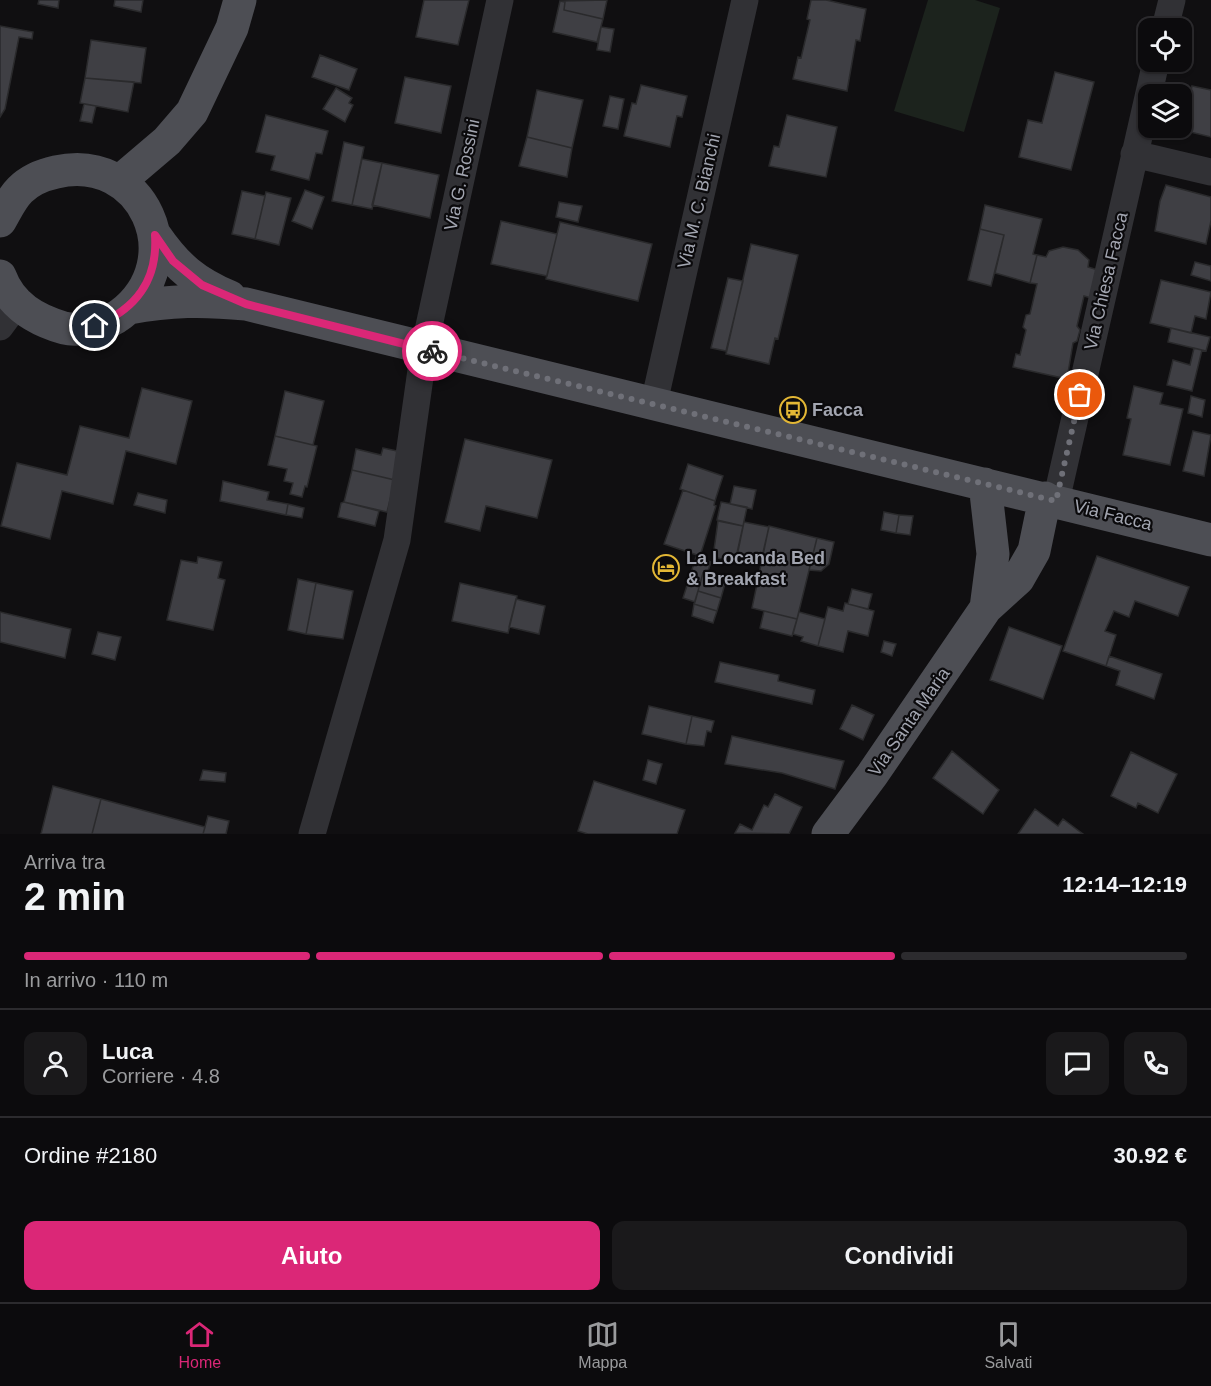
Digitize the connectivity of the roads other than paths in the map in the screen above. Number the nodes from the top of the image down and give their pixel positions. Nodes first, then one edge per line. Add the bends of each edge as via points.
1 (240, 0) edge
2 (500, 0) edge
3 (745, 0) edge
4 (1172, 0) edge
5 (1168, 18) edge
6 (1154, 72) edge
7 (1134, 154) junction
8 (1211, 172) edge
9 (120, 181) junction
10 (5, 206) edge
11 (155, 235) junction
12 (0, 276) edge
13 (246, 304) junction
14 (129, 308) junction
15 (9, 315) edge
16 (424, 349) junction
17 (654, 403) junction
18 (985, 484) junction
19 (1051, 499) junction
20 (1211, 540) edge
21 (986, 608) junction
22 (312, 834) edge
23 (828, 834) edge

1 - 9 main road via 232,28 192,112 167,141
2 - 16 street, Via G. Rossini
3 - 17 street, Via M. C. Bianchi
4 - 5 street
6 - 7 street, Via Chiesa Facca
7 - 8 street
7 - 19 street, Via Chiesa Facca
9 - 10 main road via 74,168 40,175
9 - 11 main road via 138,196
11 - 13 main road, Via Facca via 173,261 202,285
11 - 14 main road via 150,279
12 - 15 main road
13 - 14 main road, Via Facca via 198,299
13 - 16 main road, Via Facca
14 - 15 main road via 95,326 69,329
16 - 17 main road, Via Facca
16 - 22 street, Via G. Rossini via 397,540
17 - 18 main road, Via Facca
18 - 19 main road, Via Facca
18 - 21 main road, Via Santa Maria via 993,554
19 - 20 main road, Via Facca
19 - 21 main road, Via Santa Maria via 1034,550 1018,579
21 - 23 main road, Via Santa Maria

